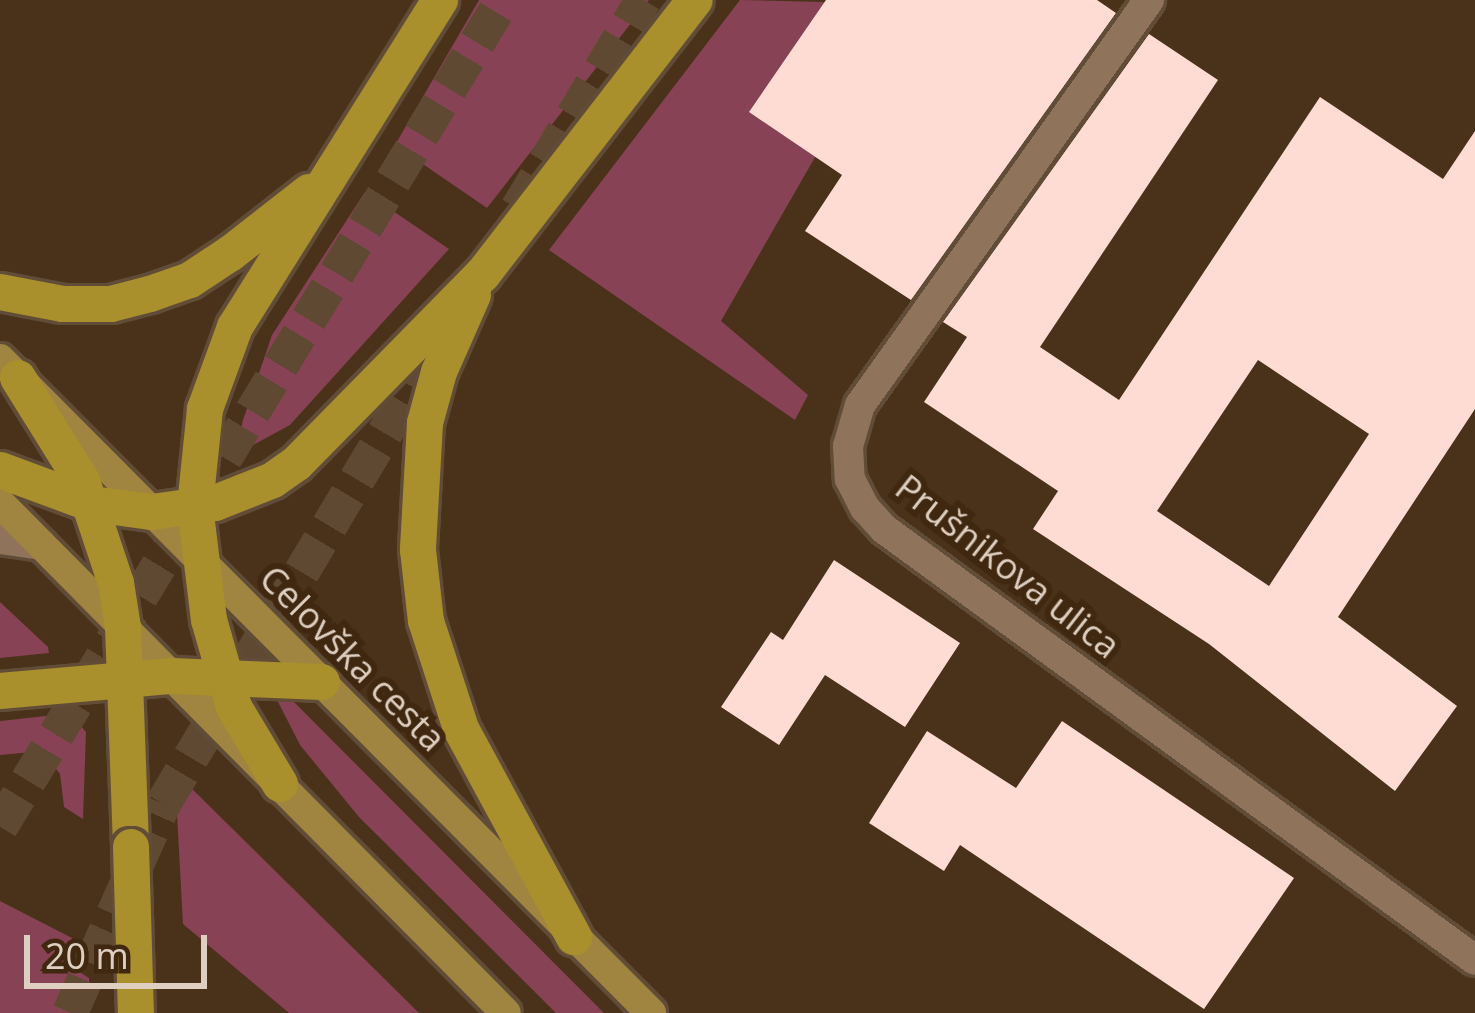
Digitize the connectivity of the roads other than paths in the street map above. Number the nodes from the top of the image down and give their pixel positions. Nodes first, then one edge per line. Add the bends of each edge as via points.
1 (440, 0) edge
2 (695, 0) edge
3 (1149, 0) edge
4 (335, 171) junction
5 (482, 274) junction
6 (0, 292) edge
7 (9, 369) edge
8 (0, 470) edge
9 (0, 503) edge
10 (92, 504) junction
11 (195, 506) junction
12 (152, 512) junction
13 (0, 539) edge
14 (42, 545) junction
15 (198, 557) junction
16 (124, 627) junction
17 (172, 676) junction
18 (224, 676) junction
19 (126, 679) junction
20 (322, 682) junction
21 (0, 691) edge
22 (280, 784) junction
23 (574, 937) junction
24 (1475, 960) edge
25 (136, 1013) edge
26 (506, 1013) edge
27 (651, 1013) edge

1 - 4 highway
2 - 5 highway
3 - 24 street, Prušnikova ulica via 860,406 848,446 850,479 884,529
4 - 6 highway via 190,280 111,304
4 - 11 highway via 221,358 201,432
5 - 11 highway via 297,463 250,492
5 - 23 highway via 425,423 418,518 424,602 460,729
7 - 10 highway via 56,430
7 - 12 main road, Celovška cesta
8 - 10 highway
9 - 14 main road
10 - 12 highway
10 - 16 highway
11 - 12 highway
11 - 15 highway
12 - 15 main road, Celovška cesta
13 - 14 street
14 - 16 main road
15 - 18 highway
15 - 20 main road, Celovška cesta
16 - 17 main road
16 - 19 highway
17 - 18 highway
17 - 19 highway
17 - 22 main road
18 - 20 highway
18 - 22 highway via 243,727
19 - 21 highway
19 - 25 highway, bridge
20 - 23 main road, Celovška cesta
22 - 26 main road
23 - 27 main road, Celovška cesta

